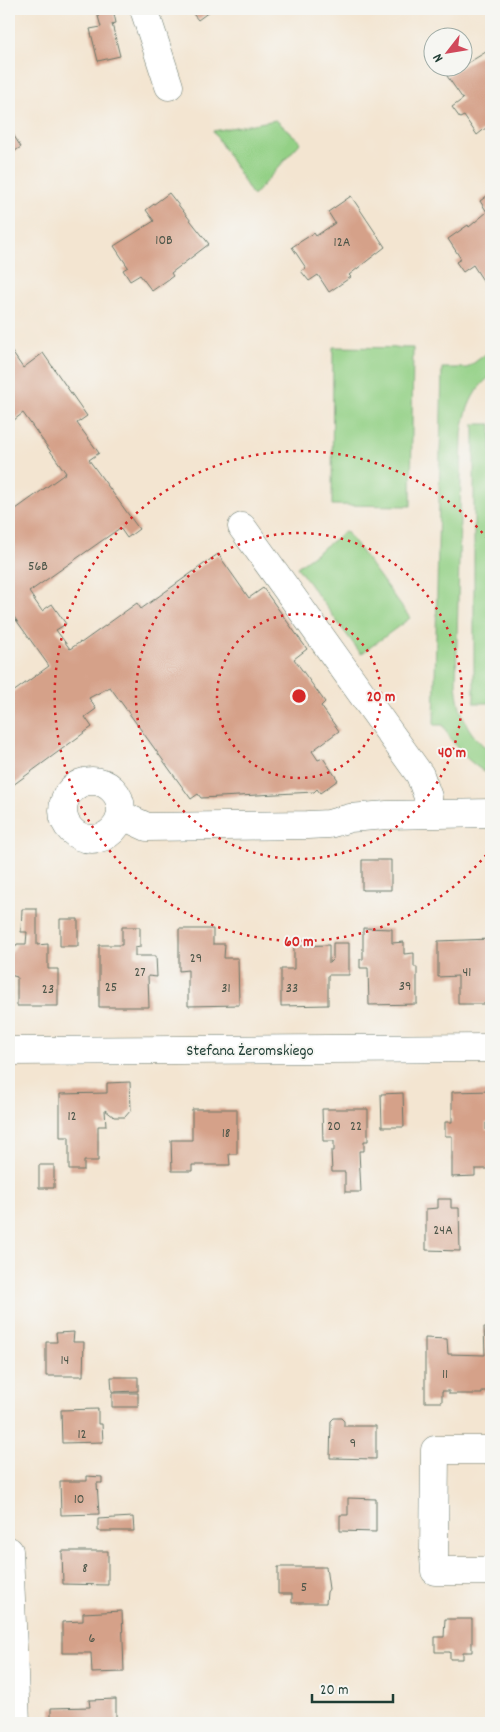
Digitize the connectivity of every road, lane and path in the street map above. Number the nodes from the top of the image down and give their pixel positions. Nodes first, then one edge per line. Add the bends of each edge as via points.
1 (144, 9) edge
2 (169, 86) dead end
3 (242, 527) dead end
4 (491, 813) edge
5 (428, 814) junction
6 (121, 815) dead end
7 (491, 1048) edge
8 (9, 1051) edge
9 (491, 1450) edge
10 (9, 1551) edge
11 (491, 1571) edge
12 (16, 1723) edge

1 - 2 street
3 - 5 street via 420,775 428,797
4 - 5 street
5 - 6 street via 350,818 322,824 147,827
7 - 8 street, Stefana Żeromskiego
9 - 11 street via 435,1450 434,1557 435,1571
10 - 12 street

